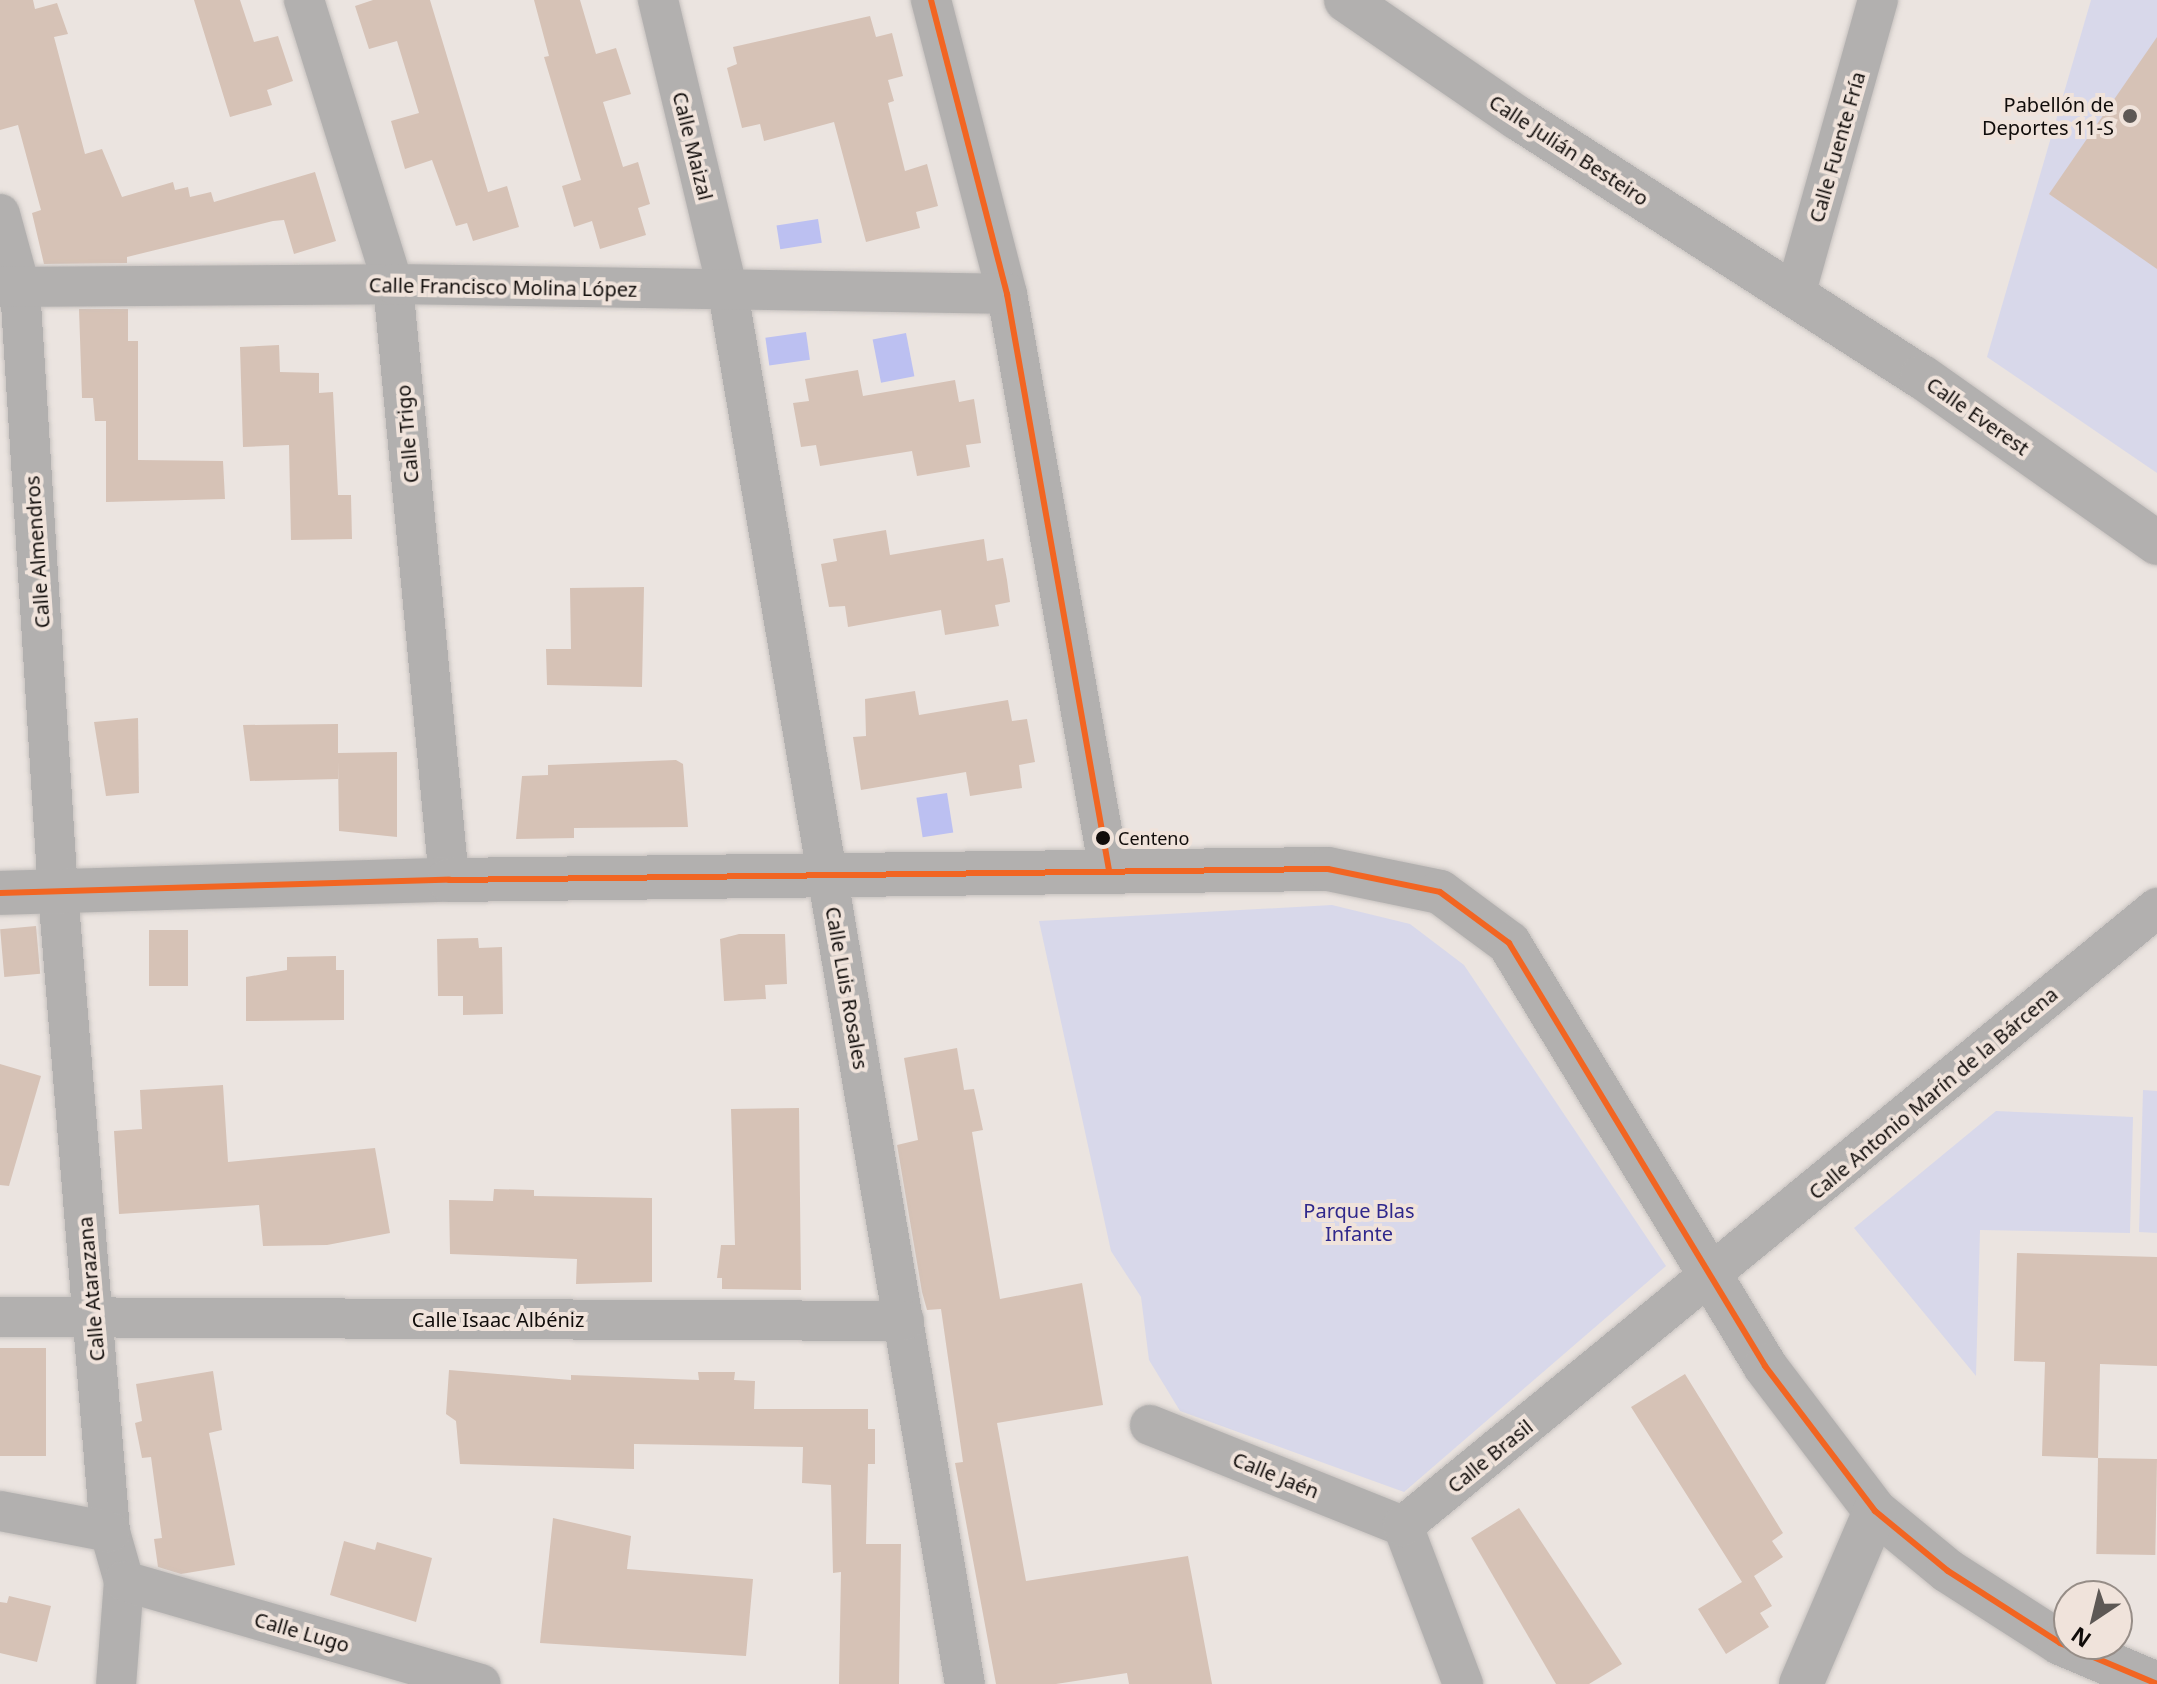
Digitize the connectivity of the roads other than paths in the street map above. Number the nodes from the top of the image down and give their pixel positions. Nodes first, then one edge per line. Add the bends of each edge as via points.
1 (304, 0) edge
2 (658, 0) edge
3 (931, 0) edge
4 (1346, 0) edge
5 (1878, 0) edge
6 (0, 214) edge
7 (393, 284) junction
8 (10, 287) edge
9 (728, 292) junction
10 (1007, 294) junction
11 (1795, 295) junction
12 (2157, 543) edge
13 (1109, 870) junction
14 (828, 875) junction
15 (449, 880) junction
16 (58, 892) junction
17 (0, 893) edge
18 (2157, 908) edge
19 (1709, 1279) junction
20 (0, 1317) edge
21 (93, 1317) junction
22 (904, 1321) junction
23 (1150, 1425) dead end
24 (0, 1511) edge
25 (1875, 1511) junction
26 (1403, 1526) junction
27 (110, 1532) junction
28 (124, 1581) junction
29 (424, 1676) edge
30 (116, 1684) edge
31 (480, 1684) edge
32 (965, 1684) edge
33 (1463, 1684) edge
34 (1801, 1684) edge
35 (2157, 1684) edge

1 - 7 street, Calle Trigo
2 - 9 street, Calle Maizal
3 - 10 street
4 - 11 street, Calle Julián Besteiro
5 - 11 street, Calle Fuente Fría
6 - 8 street, Calle Almendros
7 - 8 street, Calle Francisco Molina López
7 - 9 street, Calle Francisco Molina López
7 - 15 street, Calle Trigo
8 - 16 street, Calle Almendros
9 - 10 street, Calle Francisco Molina López
9 - 14 street, Calle Luis Rosales
10 - 13 street
11 - 12 street, Calle Everest via 1922,377
13 - 14 street
13 - 19 street via 1328,869 1440,892 1509,943
14 - 15 street
14 - 22 street, Calle Luis Rosales
15 - 16 street
16 - 17 street
16 - 21 street, Calle Atarazana
18 - 19 street, Calle Antonio Marín de la Bárcena
19 - 25 street via 1765,1366
19 - 26 street, Calle Brasil
20 - 21 street, Calle Isaac Albéniz
21 - 22 street, Calle Isaac Albéniz
21 - 27 street, Calle Atarazana
22 - 32 street, Calle Luis Rosales
23 - 26 street, Calle Jaén
24 - 27 street
25 - 34 street
25 - 35 street via 1948,1571 2060,1643
26 - 33 street
27 - 28 street, Calle Atarazana
28 - 29 street, Calle Lugo
28 - 30 street, Calle Atarazana
29 - 31 street, Calle Lugo

